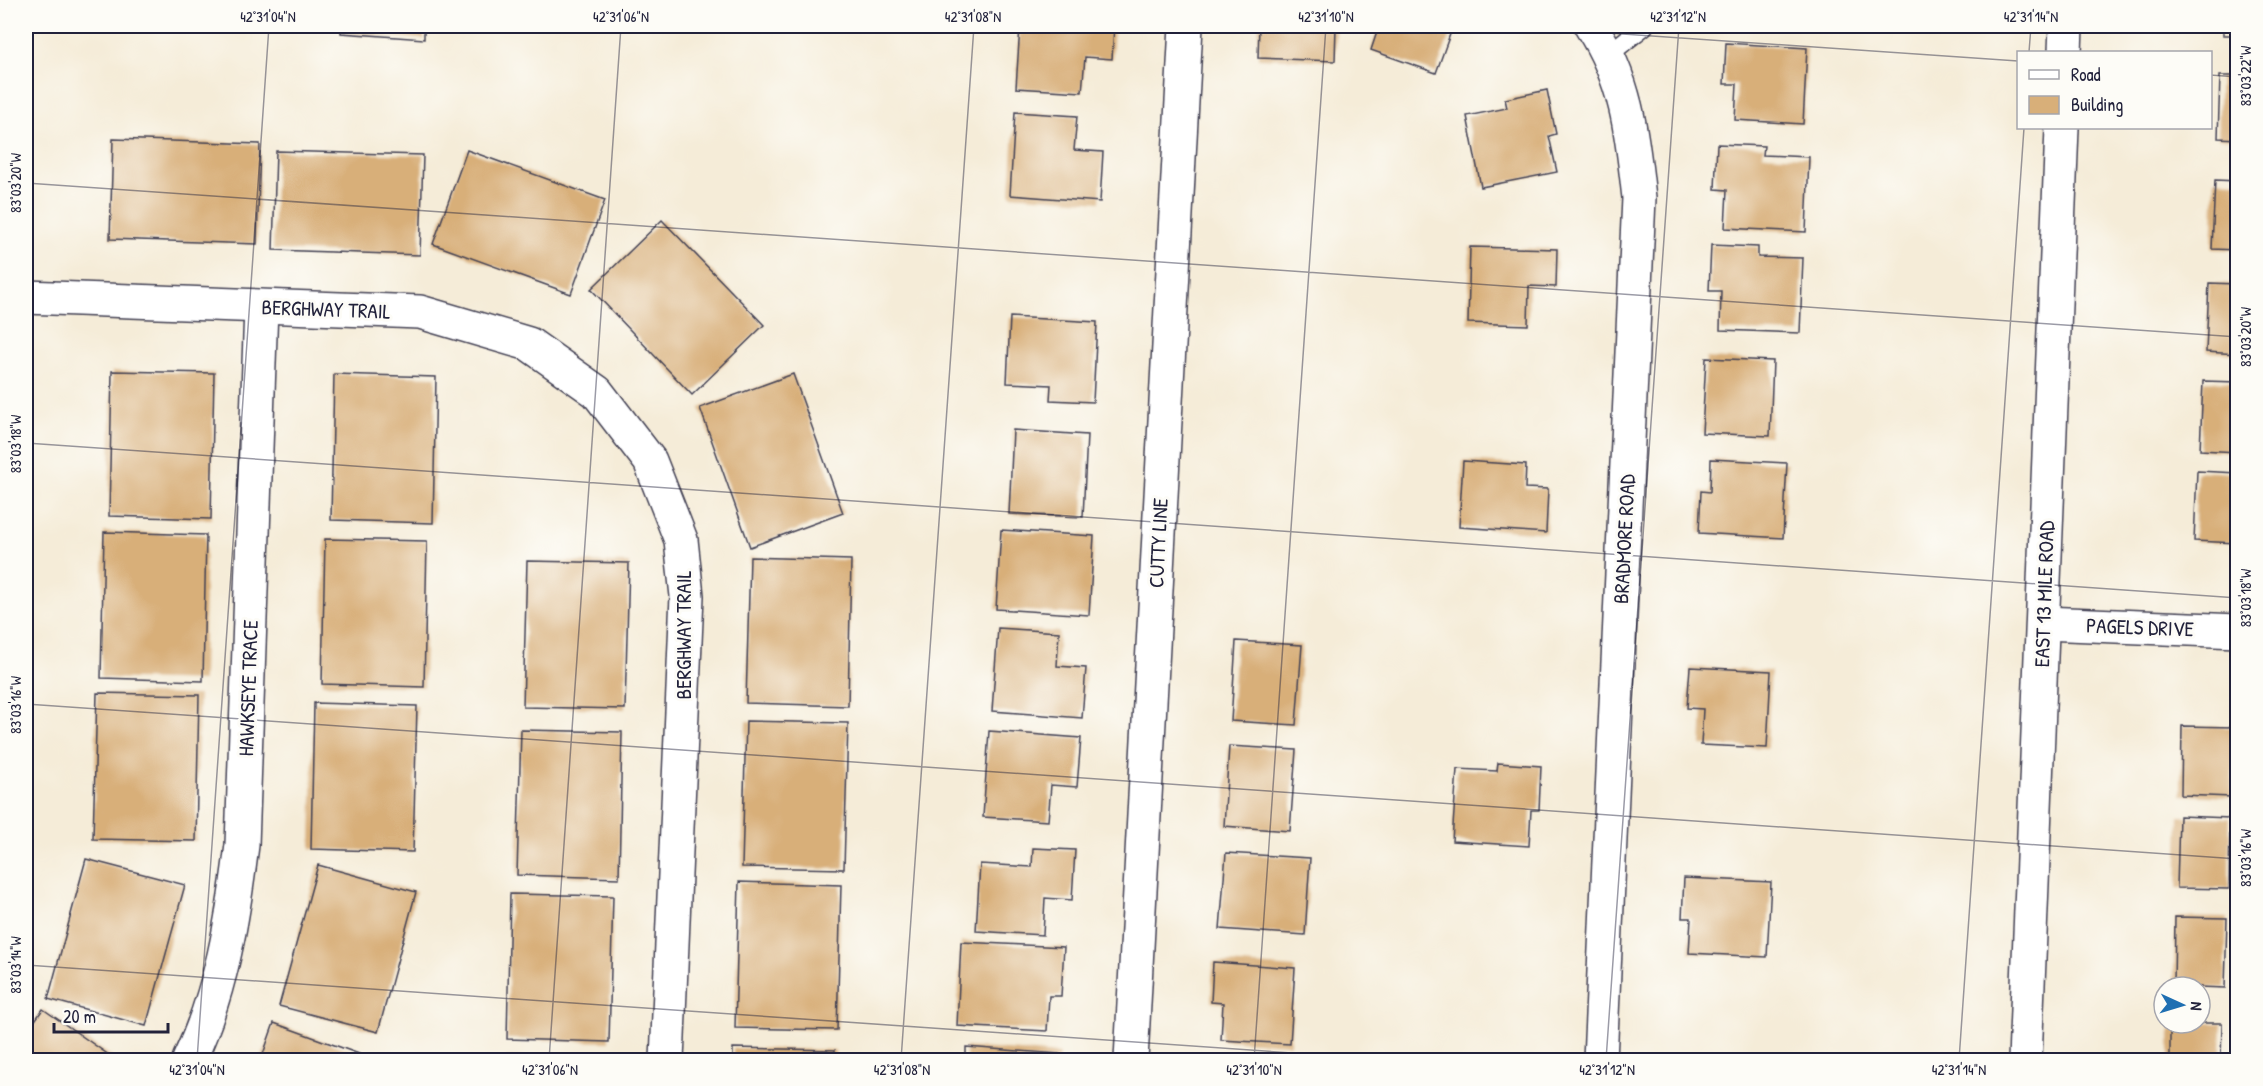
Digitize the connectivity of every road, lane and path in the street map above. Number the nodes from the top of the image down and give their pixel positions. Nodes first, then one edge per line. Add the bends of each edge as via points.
1 (1186, 26) edge
2 (1591, 26) edge
3 (1644, 26) edge
4 (2066, 26) edge
5 (2065, 51) edge
6 (1610, 54) junction
7 (2062, 129) edge
8 (26, 297) edge
9 (261, 307) junction
10 (2043, 623) junction
11 (2238, 631) edge
12 (189, 1060) edge
13 (667, 1060) edge
14 (1131, 1060) edge
15 (1600, 1060) edge
16 (2025, 1060) edge

1 - 14 street, CUTTY LINE
2 - 6 street, BRADMORE ROAD
3 - 6 lane
4 - 5 street
6 - 15 street, BRADMORE ROAD via 1631,124 1639,198
7 - 10 street, EAST 13 MILE ROAD
8 - 9 street, BERGHWAY TRAIL
9 - 12 street, HAWKSEYE TRACE via 242,845 232,922 204,1030
9 - 13 street, BERGHWAY TRAIL via 420,312 529,344 597,392 650,461 681,540 687,596
10 - 11 street, PAGELS DRIVE
10 - 16 street, EAST 13 MILE ROAD

